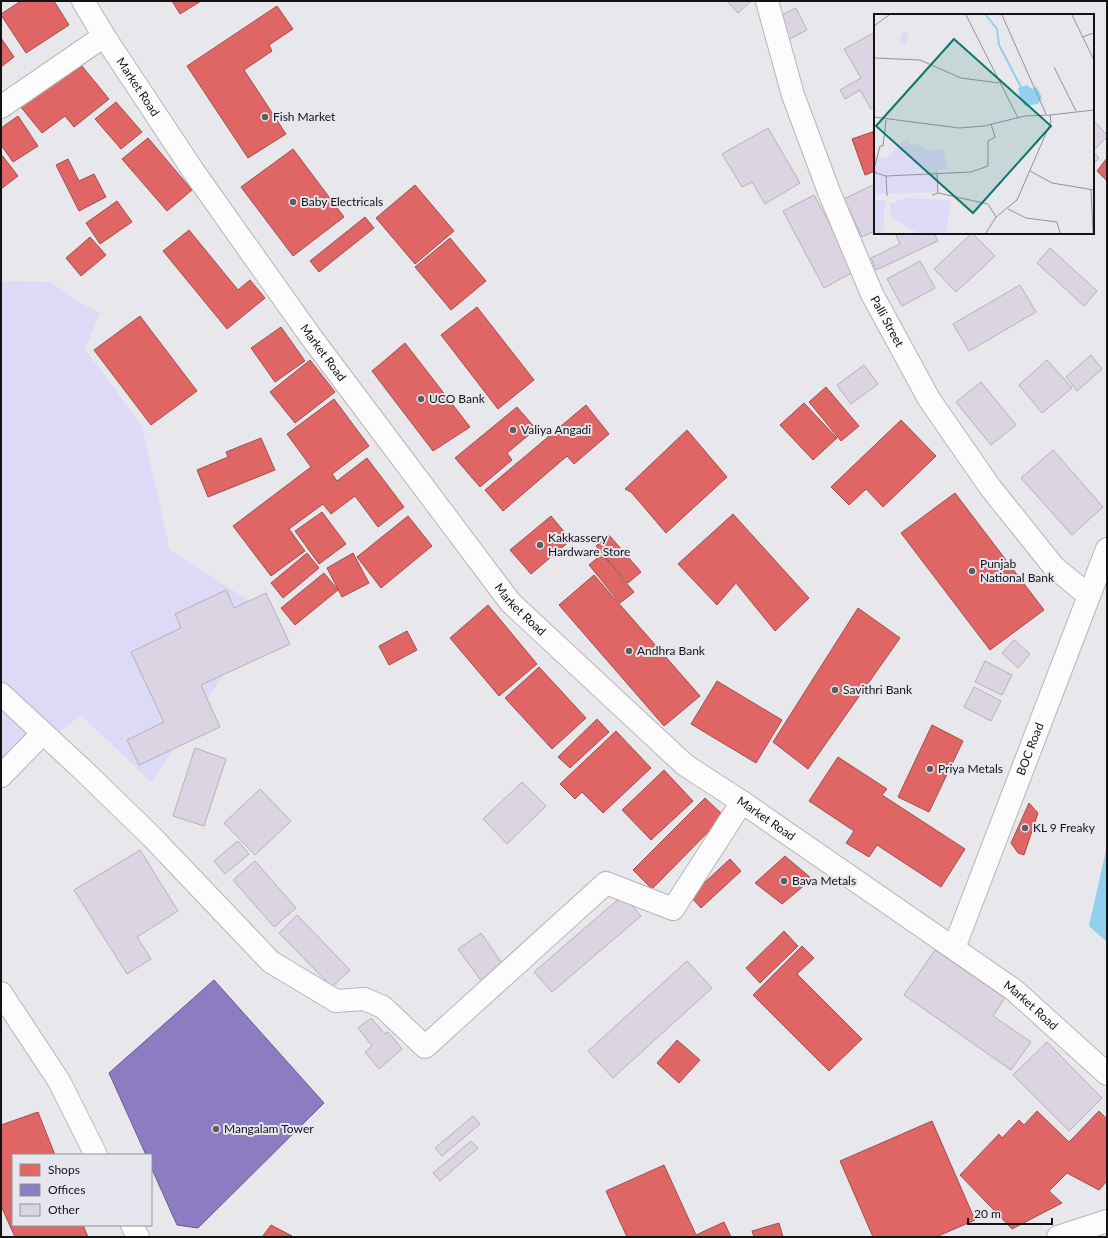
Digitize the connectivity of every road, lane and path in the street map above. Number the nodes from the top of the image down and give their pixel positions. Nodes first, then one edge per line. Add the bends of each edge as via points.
1 (83, 1) edge
2 (766, 1) edge
3 (104, 36) junction
4 (1, 108) edge
5 (1107, 549) edge
6 (1089, 596) junction
7 (1, 694) edge
8 (42, 733) junction
9 (1, 776) edge
10 (742, 802) junction
11 (954, 948) junction
12 (1, 993) edge
13 (1107, 1074) edge
14 (96, 1154) edge
15 (1107, 1221) edge
16 (132, 1226) edge
17 (138, 1237) edge
18 (1058, 1237) edge

1 - 3 street, Market Road
2 - 6 street, Palli Street via 793,96 829,192 872,294 929,399 990,488 1054,567
3 - 4 street
3 - 10 street, Market Road via 194,172 311,337 510,602 685,765
5 - 6 street, BOC Road
6 - 11 street, BOC Road
7 - 8 street
8 - 9 street
8 - 10 street via 151,836 271,962 336,1000 364,999 382,1007 425,1047 606,883 673,909
10 - 11 street, Market Road
11 - 13 street, Market Road via 1014,990
12 - 14 street via 59,1081
15 - 18 street
16 - 17 street

